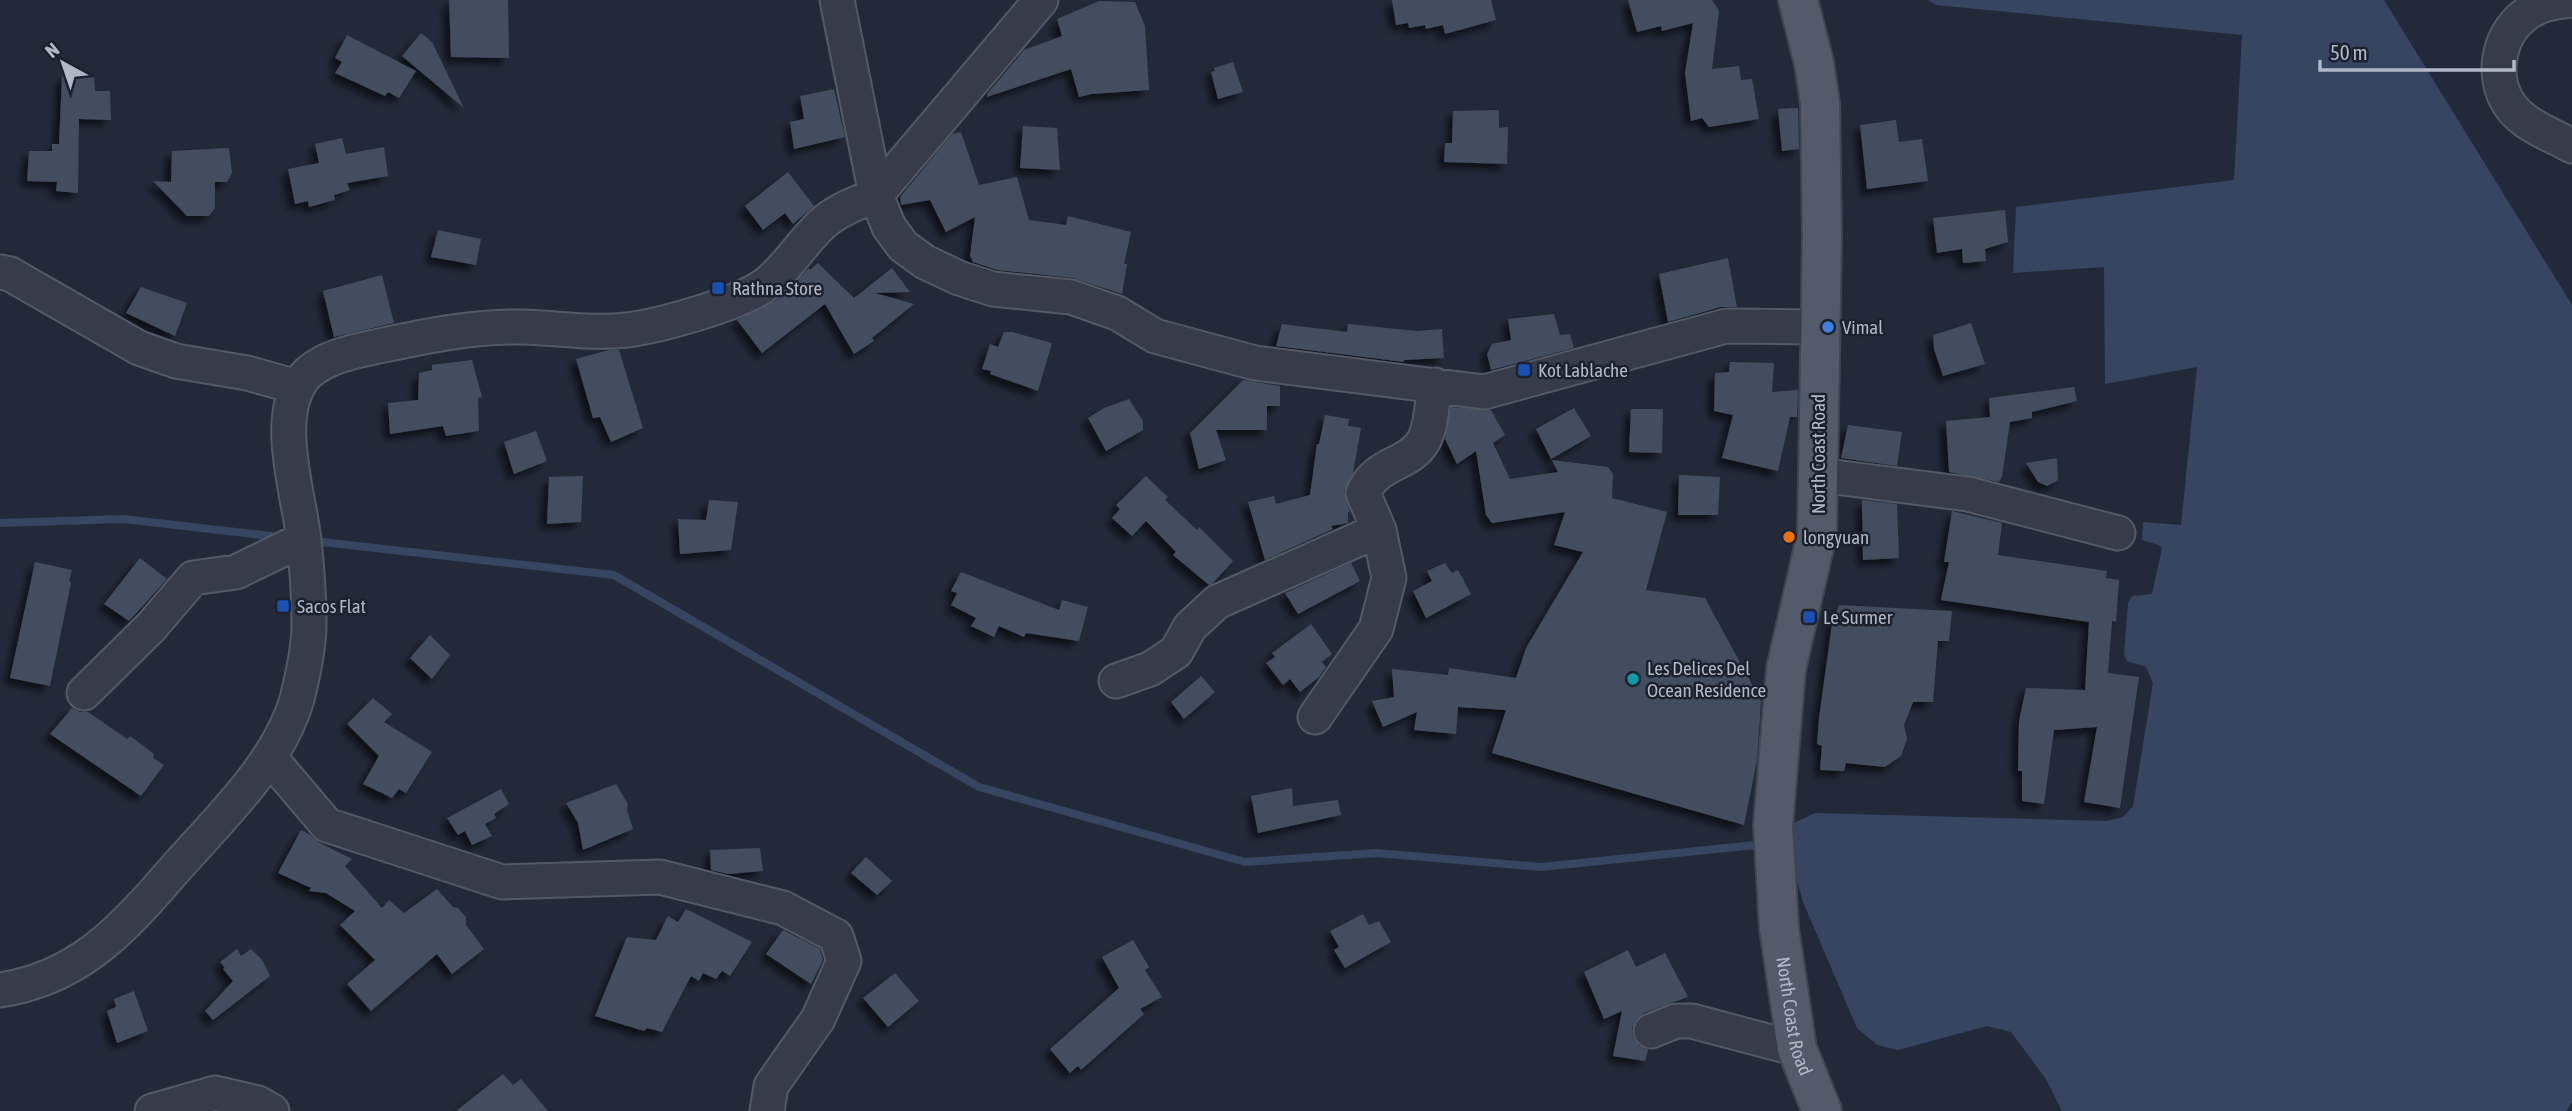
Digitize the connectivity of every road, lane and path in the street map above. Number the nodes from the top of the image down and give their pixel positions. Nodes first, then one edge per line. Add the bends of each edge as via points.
1 (837, 0) edge
2 (1041, 0) edge
3 (1798, 0) edge
4 (2564, 1) edge
5 (2572, 1) edge
6 (2563, 136) edge
7 (876, 195) junction
8 (0, 272) edge
9 (1819, 327) junction
10 (1435, 385) junction
11 (297, 387) junction
12 (1819, 475) junction
13 (1379, 530) junction
14 (2118, 533) dead end
15 (304, 539) junction
16 (1116, 681) dead end
17 (84, 693) dead end
18 (1315, 717) dead end
19 (271, 759) junction
20 (0, 990) edge
21 (1651, 1031) dead end
22 (1797, 1049) junction
23 (152, 1111) edge
24 (272, 1111) edge
25 (768, 1111) edge
26 (1822, 1111) edge

1 - 7 street
2 - 7 street
3 - 9 main road, North Coast Road via 1820,103
4 - 5 street
4 - 6 street via 2525,15 2501,48 2498,69 2511,107 2527,122
7 - 10 street via 903,246 959,278 993,289 1071,298 1117,313 1155,336 1255,362
7 - 11 street via 824,222 765,285 726,304 631,330 521,327 443,333 342,354 310,371
8 - 11 street via 139,348 176,361
9 - 10 street via 1726,327 1484,392
9 - 12 main road, North Coast Road
10 - 13 street via 1425,438 1415,452 1369,480 1363,493
11 - 15 street via 289,418
12 - 14 street via 1968,494
12 - 22 main road, North Coast Road via 1817,534 1786,669 1774,843 1779,928
13 - 16 street via 1217,602 1190,627 1176,652 1150,669
13 - 18 street via 1389,578 1376,629
15 - 17 street via 236,572 193,578 152,627
15 - 19 street via 309,626 305,662 296,702
19 - 20 street via 161,886 97,950 32,985
19 - 25 street via 327,825 502,882 660,877 783,908 835,936 844,961 818,1018 771,1086
21 - 22 street via 1676,1021 1692,1021
22 - 26 main road, North Coast Road
23 - 24 street via 215,1093

